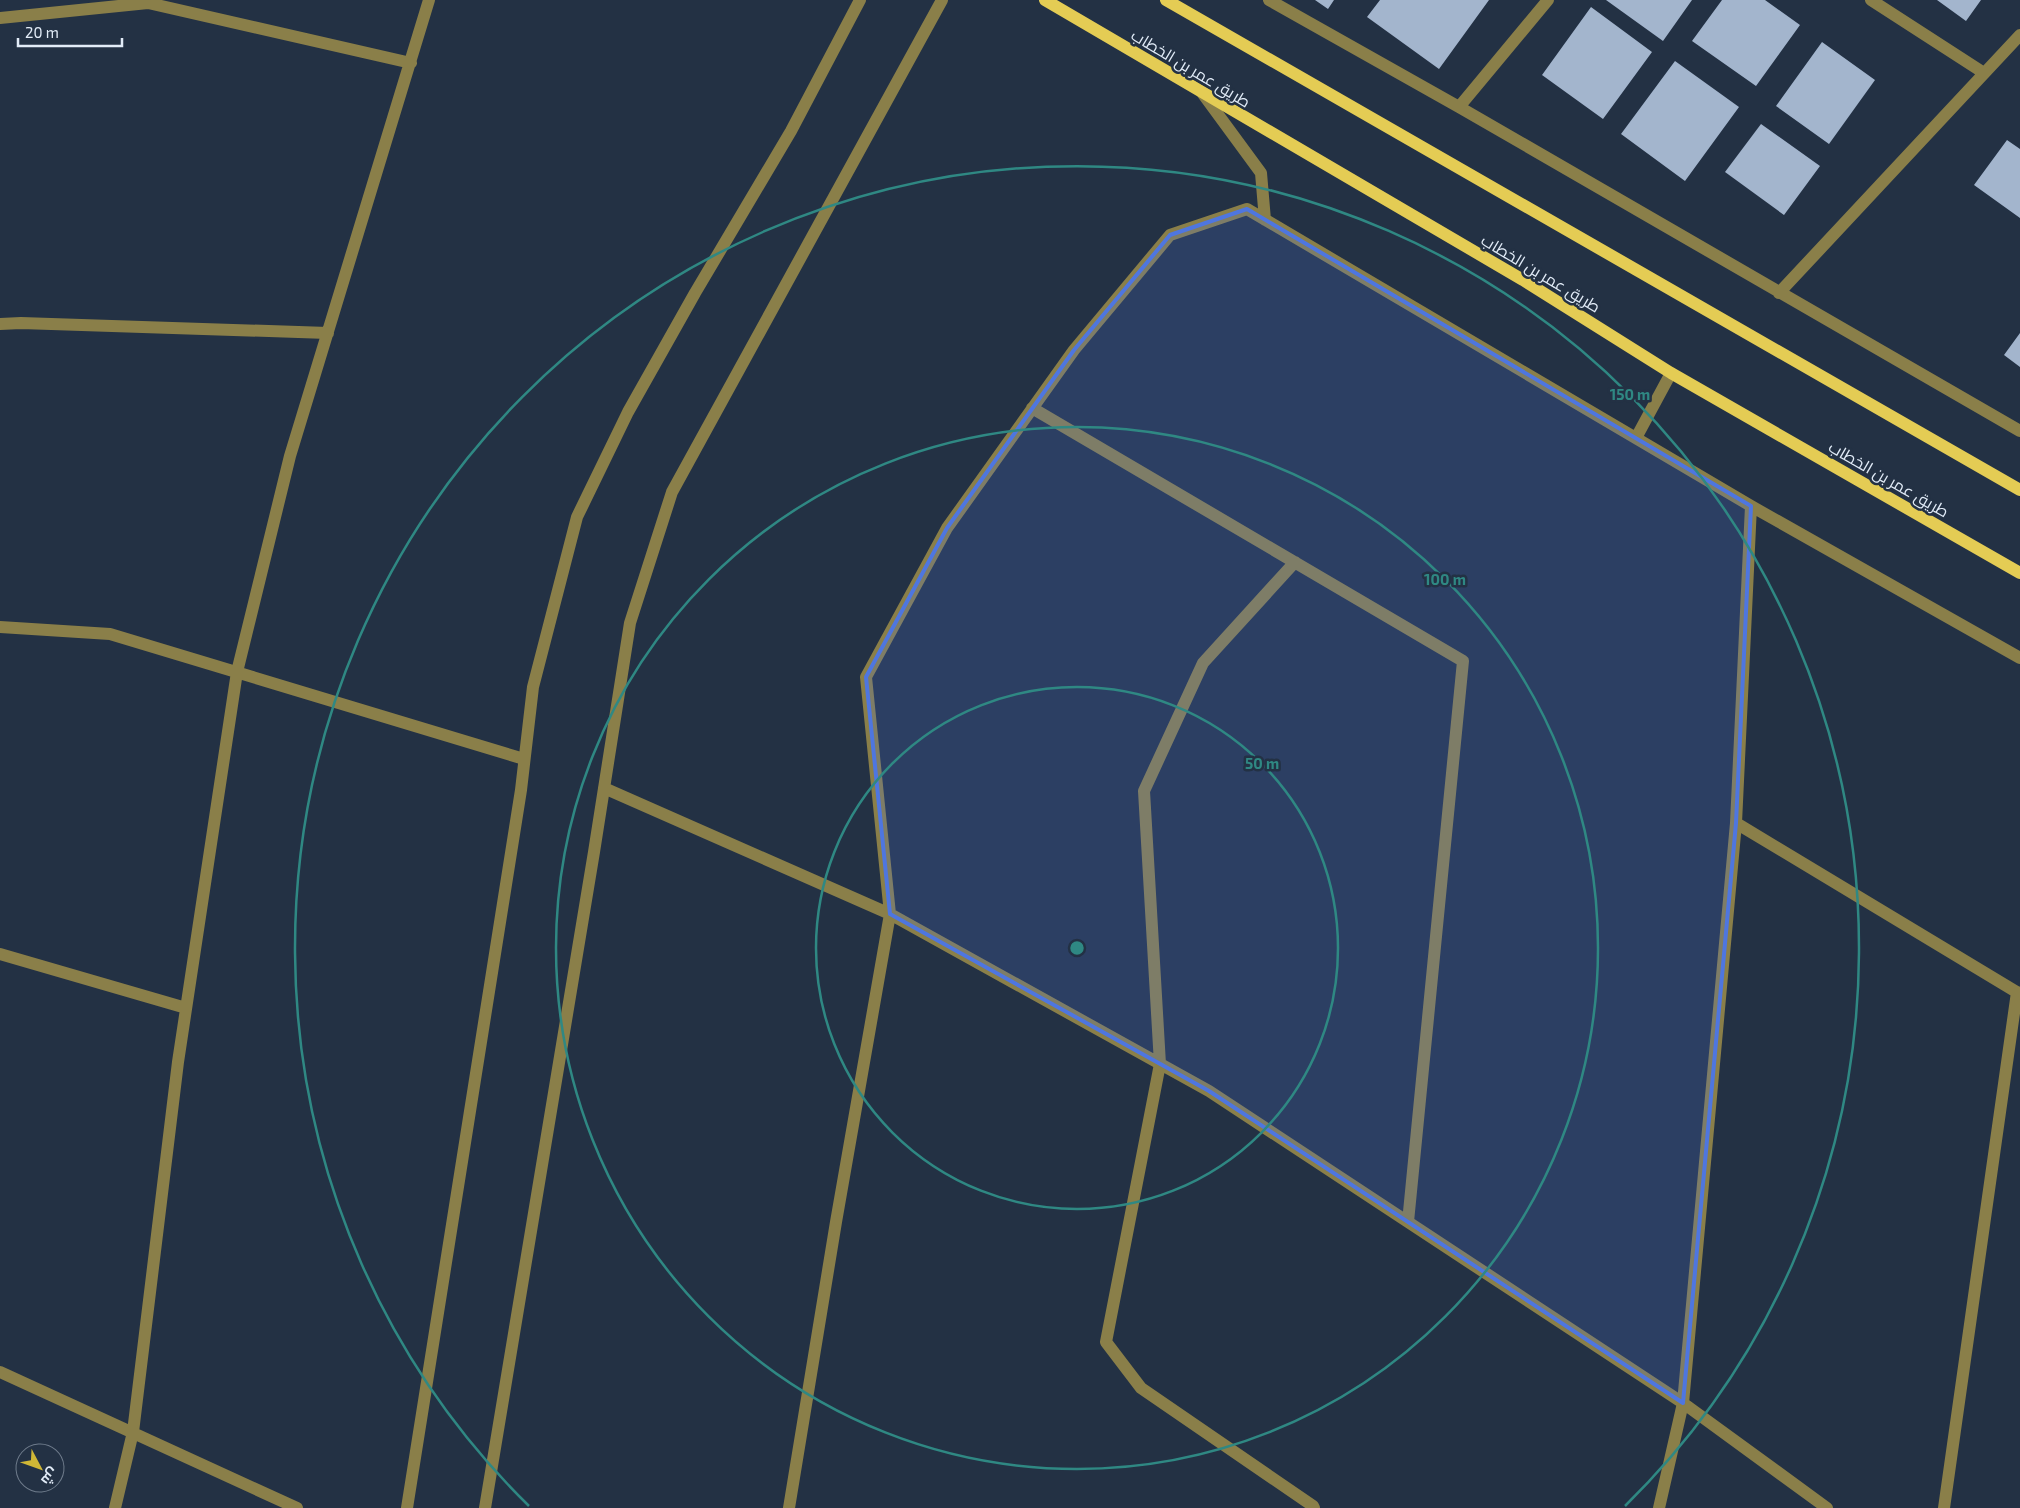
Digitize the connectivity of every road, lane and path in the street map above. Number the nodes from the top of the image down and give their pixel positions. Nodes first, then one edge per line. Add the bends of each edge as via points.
1 (429, 0) edge
2 (860, 0) edge
3 (942, 0) edge
4 (1045, 0) edge
5 (1166, 0) edge
6 (1269, 0) edge
7 (1548, 0) edge
8 (1871, 0) edge
9 (0, 18) edge
10 (2020, 35) edge
11 (411, 63) junction
12 (1984, 73) junction
13 (1203, 94) junction
14 (1459, 107) junction
15 (1265, 220) junction
16 (1778, 293) junction
17 (0, 324) edge
18 (328, 334) junction
19 (1671, 373) junction
20 (1032, 408) junction
21 (2020, 431) edge
22 (1636, 438) junction
23 (2020, 490) edge
24 (1751, 506) junction
25 (1294, 562) junction
26 (2020, 572) edge
27 (0, 627) edge
28 (2020, 658) edge
29 (237, 672) junction
30 (524, 759) junction
31 (604, 788) junction
32 (1736, 823) junction
33 (890, 914) junction
34 (0, 954) edge
35 (2019, 993) edge
36 (186, 1008) junction
37 (1160, 1064) junction
38 (1408, 1222) junction
39 (0, 1372) edge
40 (1683, 1403) junction
41 (133, 1432) junction
42 (115, 1508) edge
43 (297, 1508) edge
44 (407, 1508) edge
45 (485, 1508) edge
46 (789, 1508) edge
47 (1314, 1508) edge
48 (1659, 1508) edge
49 (1827, 1508) edge
50 (1944, 1508) edge

1 - 11 street
2 - 30 street via 791,131 628,412 577,517 533,687
3 - 31 street via 672,492 630,623
4 - 13 main road, طريق عمر بن الخطاب
5 - 23 main road
6 - 14 street
7 - 14 street
8 - 12 street
9 - 11 street via 148,4
10 - 12 street
11 - 18 street
12 - 16 street
13 - 15 street via 1261,173
13 - 19 main road, طريق عمر بن الخطاب via 1523,280
14 - 16 street
15 - 20 street via 1247,210 1170,235 1074,350
15 - 22 street
16 - 21 street
17 - 18 street
18 - 29 street via 290,456
19 - 22 street
19 - 26 main road, طريق عمر بن الخطاب
20 - 25 street
20 - 33 street via 947,528 866,677
22 - 24 street
24 - 28 street
24 - 32 street
25 - 37 street via 1203,663 1144,791
25 - 38 street via 1463,661
27 - 29 street via 110,634
29 - 30 street
29 - 36 street
30 - 44 street
31 - 33 street
31 - 45 street
32 - 35 street
32 - 40 street
33 - 37 street
33 - 46 street
34 - 36 street
35 - 50 street
36 - 41 street
37 - 38 street via 1209,1091
37 - 47 street via 1106,1342 1141,1388
38 - 40 street
39 - 41 street
40 - 48 street
40 - 49 street
41 - 42 street
41 - 43 street

